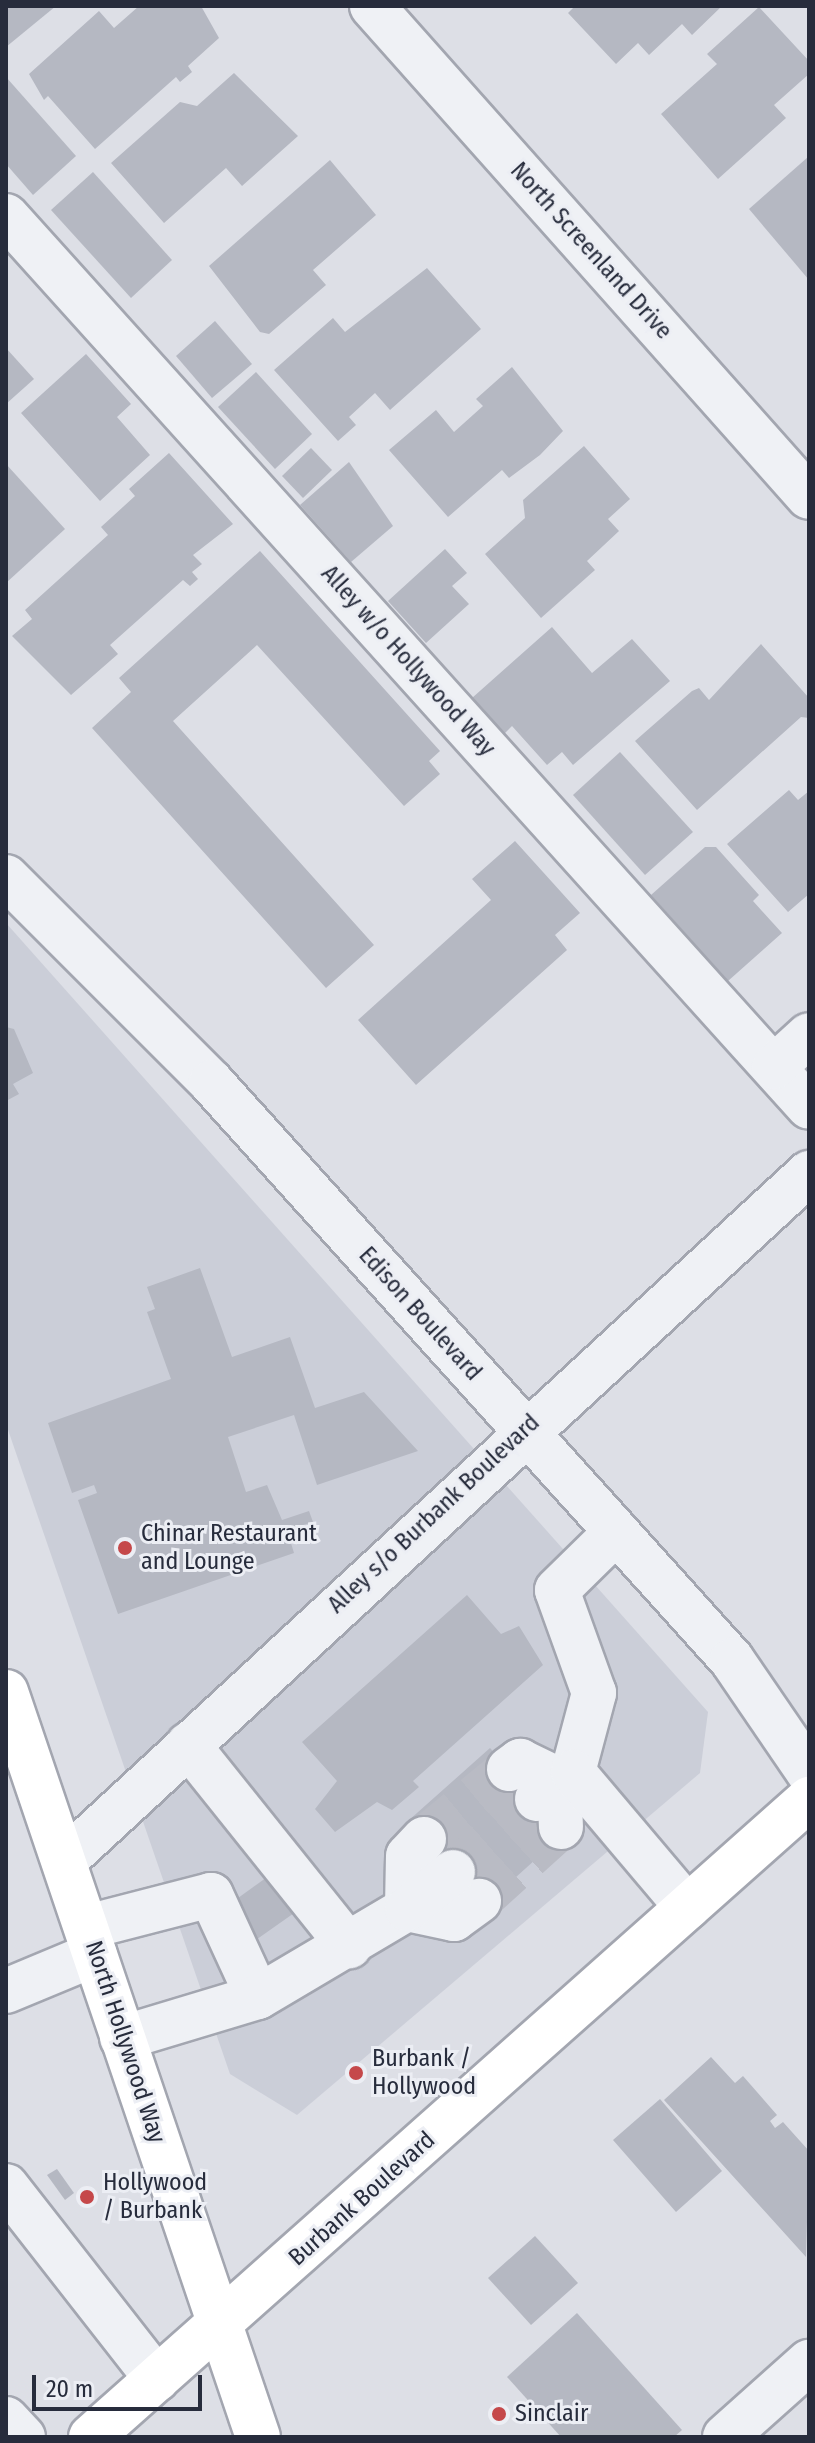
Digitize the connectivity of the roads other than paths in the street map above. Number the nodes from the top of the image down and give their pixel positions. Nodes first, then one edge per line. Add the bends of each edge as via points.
1 (372, 6) edge
2 (6, 216) edge
3 (809, 497) edge
4 (6, 877) edge
5 (809, 1035) edge
6 (774, 1067) junction
7 (809, 1107) edge
8 (809, 1173) edge
9 (524, 1430) junction
10 (616, 1532) junction
11 (6, 1692) edge
12 (188, 1745) junction
13 (809, 1773) edge
14 (809, 1799) edge
15 (424, 1839) tunnel mouth
16 (65, 1860) junction
17 (466, 1886) tunnel mouth
18 (687, 1907) junction
19 (407, 1909) junction
20 (91, 1941) junction
21 (349, 1946) junction
22 (6, 1991) edge
23 (258, 1997) junction
24 (122, 2038) junction
25 (6, 2186) edge
26 (219, 2327) junction
27 (809, 2362) edge
28 (157, 2379) junction
29 (6, 2419) edge
30 (23, 2437) edge
31 (91, 2437) edge
32 (258, 2437) edge
33 (725, 2437) edge

1 - 3 street, North Screenland Drive
2 - 6 street, Alley w/o Hollywood Way
4 - 9 street, Edison Boulevard via 211,1082
5 - 6 street
6 - 7 street, Alley w/o Hollywood Way
8 - 9 street, Alley s/o Burbank Boulevard
9 - 10 street, Edison Boulevard
9 - 12 street, Alley s/o Burbank Boulevard
10 - 13 street, Edison Boulevard via 756,1689
10 - 18 street via 557,1590 594,1693 548,1789
11 - 16 main road, North Hollywood Way
12 - 16 street, Alley s/o Burbank Boulevard
12 - 21 street
14 - 18 main road, Burbank Boulevard
15 - 19 street via 408,1856
16 - 20 main road, North Hollywood Way
17 - 19 street
18 - 26 main road, Burbank Boulevard
19 - 21 street
20 - 22 street
20 - 23 street via 211,1895
20 - 24 main road, North Hollywood Way
21 - 23 street
23 - 24 street
24 - 26 main road, North Hollywood Way
25 - 28 street
26 - 28 main road, Burbank Boulevard
26 - 32 main road, North Hollywood Way
27 - 33 street
28 - 31 main road, Burbank Boulevard
29 - 30 street

